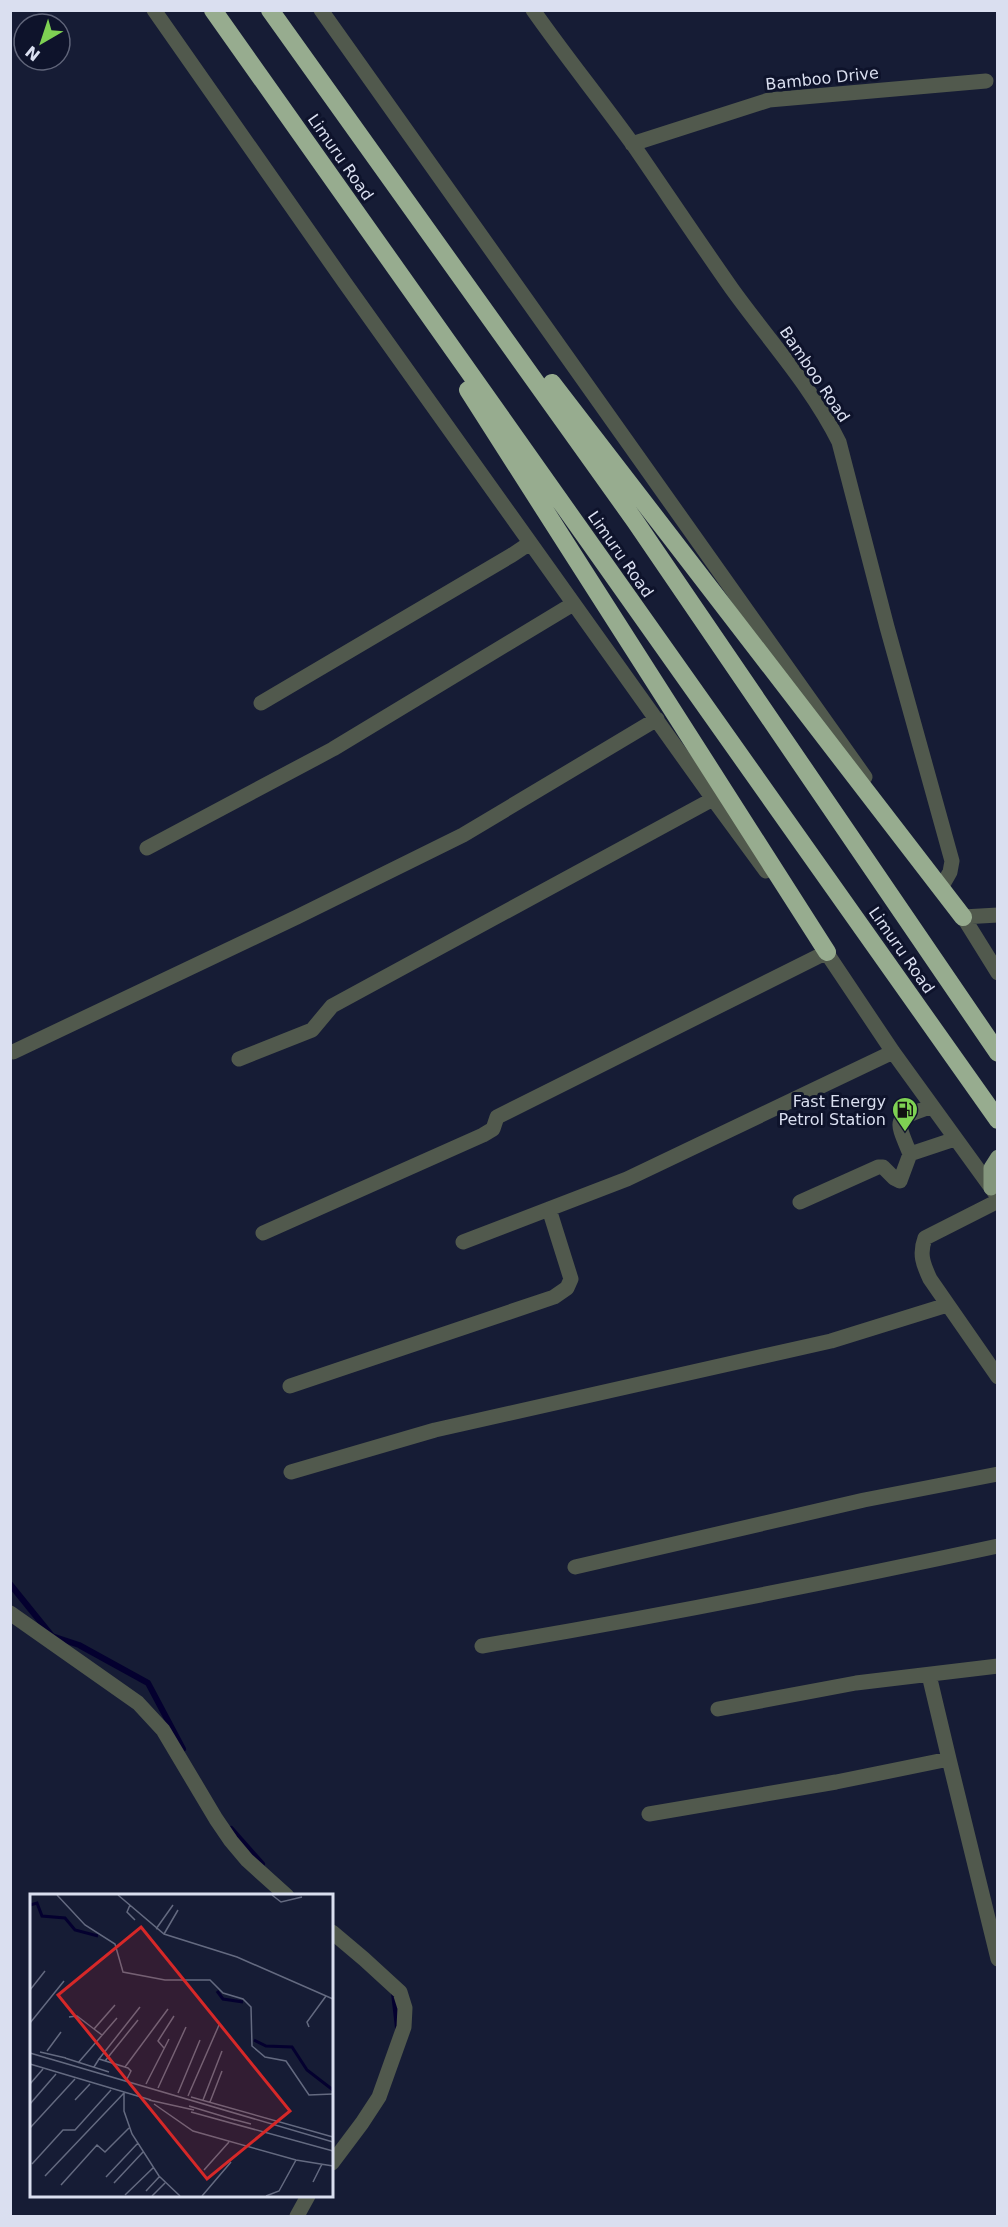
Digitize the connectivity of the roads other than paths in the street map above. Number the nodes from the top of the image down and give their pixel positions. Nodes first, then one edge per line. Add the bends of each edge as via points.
1 (154, 10) edge
2 (213, 10) edge
3 (270, 10) edge
4 (321, 10) edge
5 (533, 10) edge
6 (986, 81) dead end
7 (365, 142) junction
8 (632, 144) junction
9 (334, 181) junction
10 (530, 543) junction
11 (573, 604) junction
12 (261, 703) dead end
13 (657, 719) junction
14 (713, 800) junction
15 (147, 848) dead end
16 (942, 886) junction
17 (998, 915) edge
18 (963, 916) junction
19 (827, 952) junction
20 (998, 973) edge
21 (13, 1052) dead end
22 (893, 1052) junction
23 (998, 1053) edge
24 (239, 1059) dead end
25 (932, 1106) junction
26 (995, 1116) edge
27 (955, 1139) junction
28 (910, 1154) junction
29 (998, 1157) edge
30 (995, 1196) edge
31 (800, 1202) dead end
32 (549, 1209) junction
33 (263, 1233) dead end
34 (463, 1242) dead end
35 (947, 1305) junction
36 (998, 1377) edge
37 (290, 1386) dead end
38 (291, 1472) dead end
39 (998, 1474) edge
40 (998, 1546) edge
41 (575, 1567) dead end
42 (10, 1613) edge
43 (482, 1646) dead end
44 (998, 1665) edge
45 (930, 1675) junction
46 (718, 1709) dead end
47 (949, 1759) junction
48 (649, 1814) dead end
49 (285, 1894) edge
50 (333, 1933) edge
51 (998, 1959) edge
52 (333, 2162) edge
53 (307, 2197) edge
54 (297, 2217) edge

1 - 10 street
2 - 9 highway, Limuru Road
3 - 7 highway, Limuru Road
4 - 16 street
5 - 8 street, Bamboo Road
6 - 8 street, Bamboo Drive via 769,100
7 - 18 highway
7 - 23 highway, Limuru Road via 635,521
8 - 16 street, Bamboo Road via 800,380 839,442 952,861
9 - 19 highway
9 - 26 highway, Limuru Road
10 - 11 street
10 - 12 street
11 - 13 street
11 - 15 street via 333,749
13 - 14 street
13 - 21 street via 463,835
14 - 19 street
14 - 24 street via 332,1006 312,1030
16 - 18 street
17 - 18 street
18 - 20 street
19 - 22 street
19 - 33 street via 497,1117 493,1129 483,1135
22 - 25 street
22 - 32 street via 627,1179
25 - 27 street
25 - 28 street via 899,1121
27 - 28 street
27 - 30 street
28 - 31 street via 900,1181 878,1167
29 - 30 main road via 991,1168
30 - 35 street via 925,1238 922,1262
32 - 34 street
32 - 37 street via 571,1279 567,1288 554,1297
35 - 36 street
35 - 38 street via 831,1341 435,1430
39 - 41 street via 853,1502
40 - 43 street via 710,1606
42 - 49 street via 138,1703 163,1730 231,1841
44 - 45 street
45 - 46 street via 856,1683
45 - 47 street
47 - 48 street
47 - 51 street
50 - 52 street via 400,1992 405,2008 404,2027 379,2097
53 - 54 street

